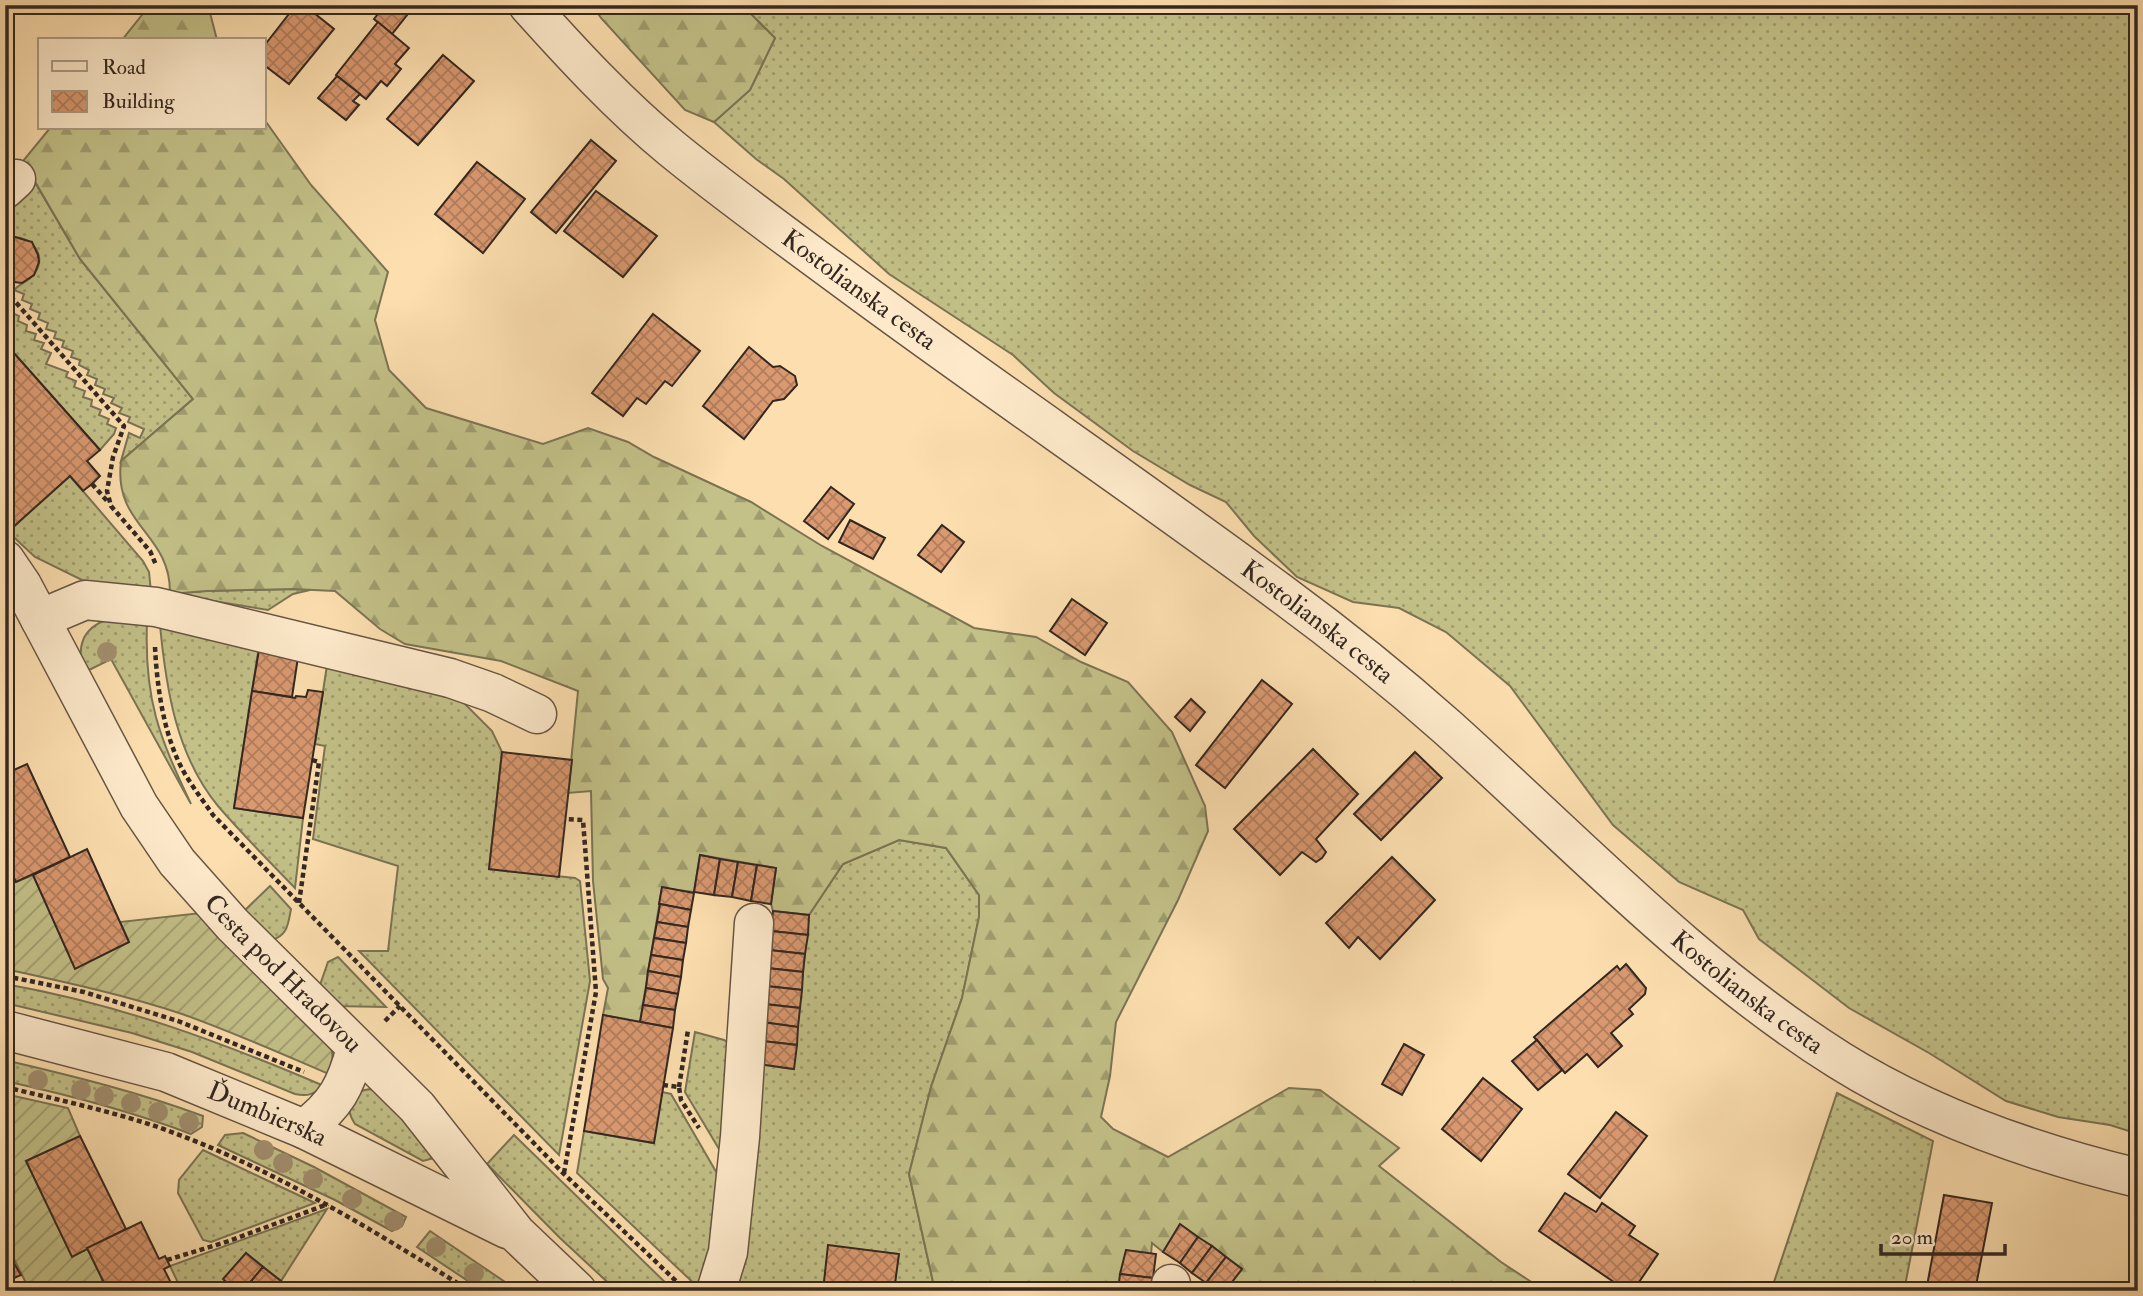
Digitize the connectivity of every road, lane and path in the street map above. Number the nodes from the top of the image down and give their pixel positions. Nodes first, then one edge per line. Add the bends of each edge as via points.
1 (528, 5) edge
2 (5, 290) edge
3 (92, 484) dead end
4 (111, 506) junction
5 (5, 560) edge
6 (156, 607) junction
7 (40, 619) junction
8 (537, 714) dead end
9 (312, 760) dead end
10 (565, 818) dead end
11 (299, 903) junction
12 (754, 923) dead end
13 (5, 976) edge
14 (5, 1030) edge
15 (688, 1030) dead end
16 (356, 1048) junction
17 (5, 1087) edge
18 (678, 1087) dead end
19 (344, 1088) junction
20 (304, 1129) junction
21 (564, 1174) junction
22 (2138, 1178) edge
23 (328, 1204) junction
24 (516, 1233) junction
25 (167, 1261) dead end
26 (470, 1291) edge
27 (577, 1291) edge
28 (685, 1291) edge
29 (716, 1291) edge

1 - 22 street, Kostolianska cesta via 574,56 669,146 962,366 1376,665 1602,872 1777,1017 1841,1061 1980,1131 2078,1164
2 - 4 path via 124,426 108,478
3 - 4 path
4 - 6 path via 150,551 159,583
5 - 7 street, Cesta pod Hradovou
6 - 7 street via 85,600
6 - 8 street via 450,678
6 - 11 path via 156,669 167,729 184,772 213,816
7 - 16 street, Cesta pod Hradovou via 132,794 177,862
9 - 11 path via 319,762
10 - 21 path via 583,820 596,992
11 - 21 path
12 - 29 street via 740,1137 728,1252
13 - 19 path via 84,992 178,1021
14 - 20 street, Ďumbierska via 166,1072
15 - 18 path
16 - 19 street
16 - 24 street, Cesta pod Hradovou via 416,1108
17 - 23 path via 153,1126 202,1144
19 - 20 street via 325,1113
20 - 24 street, Ďumbierska
21 - 28 path
23 - 25 path
23 - 26 path
24 - 27 street, Cesta pod Hradovou

